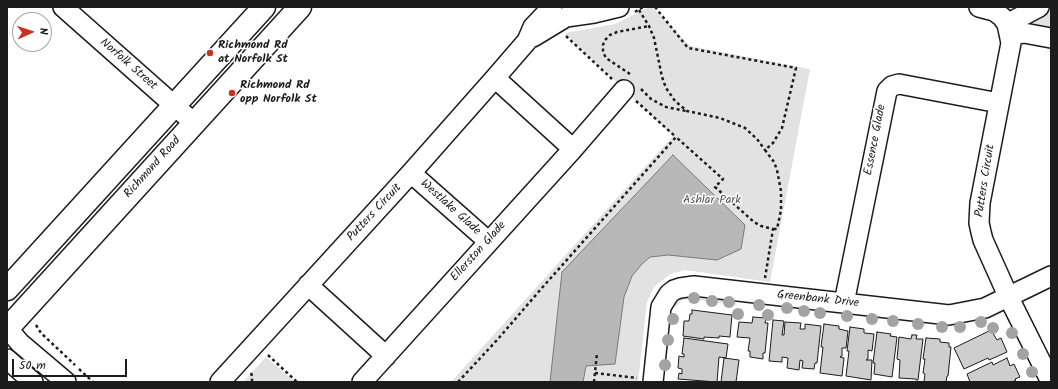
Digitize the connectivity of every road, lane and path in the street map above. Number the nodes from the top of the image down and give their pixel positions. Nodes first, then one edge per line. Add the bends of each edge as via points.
1 (63, 7) edge
2 (264, 7) edge
3 (300, 7) edge
4 (552, 7) edge
5 (619, 7) edge
6 (655, 7) edge
7 (979, 7) edge
8 (1039, 7) edge
9 (639, 10) dead end
10 (649, 26) junction
11 (1008, 30) junction
12 (1051, 38) edge
13 (527, 41) junction
14 (495, 78) junction
15 (631, 83) junction
16 (999, 103) junction
17 (175, 106) junction
18 (687, 111) junction
19 (194, 123) junction
20 (573, 149) junction
21 (766, 150) junction
22 (411, 173) junction
23 (774, 229) junction
24 (488, 242) junction
25 (1051, 276) edge
26 (772, 280) dead end
27 (308, 285) junction
28 (7, 289) edge
29 (1009, 298) junction
30 (844, 303) junction
31 (33, 319) dead end
32 (7, 328) edge
33 (266, 353) dead end
34 (597, 353) dead end
35 (386, 356) junction
36 (7, 359) edge
37 (248, 370) dead end
38 (595, 373) junction
39 (646, 380) edge
40 (33, 382) edge
41 (66, 382) edge
42 (93, 382) edge
43 (220, 382) edge
44 (252, 382) edge
45 (297, 382) edge
46 (362, 382) edge
47 (458, 382) edge
48 (594, 382) edge
49 (1051, 382) edge

1 - 17 street, Norfolk Street
2 - 17 main road
3 - 19 main road, Richmond Road
4 - 13 street, Putters Circuit via 533,27
5 - 13 street, Putters Circuit via 566,18
6 - 21 path via 688,48 796,68 782,128
7 - 11 street via 996,12
8 - 11 street
9 - 10 path
10 - 15 path via 617,32 610,35 603,45 606,58
10 - 18 path via 666,88 675,101
11 - 12 street
11 - 16 street, Putters Circuit via 1010,48
13 - 14 street, Putters Circuit
14 - 20 street
14 - 22 street, Putters Circuit
15 - 18 path via 666,107
15 - 20 street, Ellerston Glade
16 - 29 street, Putters Circuit via 980,203 979,223 983,240
16 - 30 street, Essence Glade via 899,84 887,91
17 - 19 street, Norfolk Street
17 - 28 main road
18 - 21 path via 720,118 746,128
19 - 32 main road, Richmond Road
20 - 24 street, Ellerston Glade
21 - 23 path via 777,170 781,191 781,210 777,229
22 - 24 street, Westlake Glade
22 - 27 street, Putters Circuit
23 - 26 path via 765,279
23 - 47 path via 754,222 715,187 723,179 676,136
24 - 35 street, Ellerston Glade
25 - 29 street, Greenbank Drive
27 - 35 street
27 - 43 street, Putters Circuit
29 - 30 street, Greenbank Drive via 985,308 949,315
29 - 49 street, Putters Circuit
30 - 39 street, Greenbank Drive via 694,286 674,290 661,307
31 - 42 path via 40,333
32 - 41 street via 20,343
33 - 45 path
34 - 38 path
35 - 46 street, Ellerston Glade
36 - 40 street
37 - 44 path
38 - 39 path
38 - 48 path

